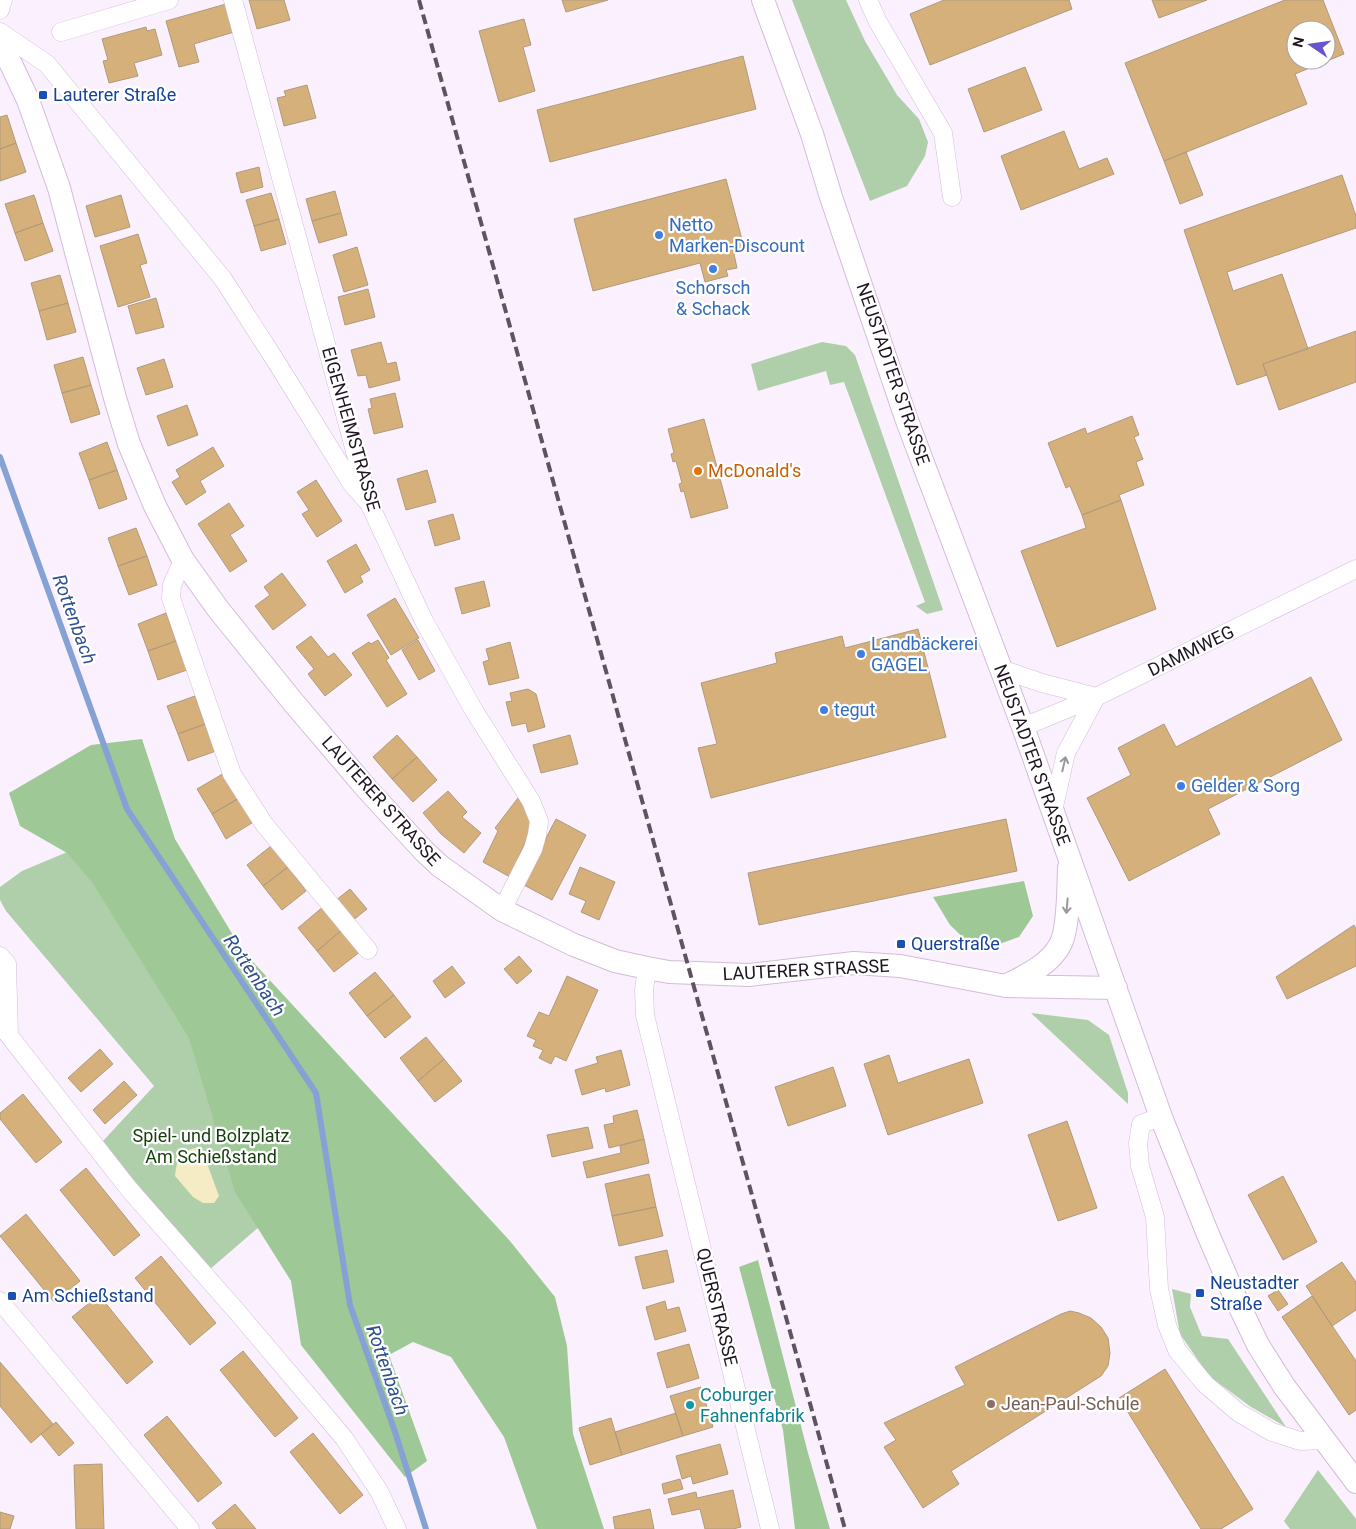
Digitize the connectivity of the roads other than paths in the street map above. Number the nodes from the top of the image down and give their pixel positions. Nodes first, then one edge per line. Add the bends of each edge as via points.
1 (3, 0) edge
2 (170, 0) edge
3 (233, 0) edge
4 (763, 0) edge
5 (868, 0) edge
6 (0, 10) edge
7 (0, 32) edge
8 (61, 32) dead end
9 (0, 41) edge
10 (952, 198) dead end
11 (369, 503) junction
12 (183, 560) junction
13 (1356, 570) edge
14 (1001, 669) junction
15 (1096, 697) junction
16 (1023, 727) junction
17 (1053, 811) junction
18 (1069, 858) junction
19 (502, 910) junction
20 (368, 950) dead end
21 (0, 956) edge
22 (648, 968) junction
23 (1006, 986) junction
24 (1116, 988) junction
25 (5, 1029) edge
26 (1162, 1117) junction
27 (0, 1301) edge
28 (1324, 1440) junction
29 (1356, 1482) edge
30 (190, 1529) edge
31 (397, 1529) edge
32 (770, 1529) edge

1 - 6 street
2 - 8 street
3 - 11 street, EIGENHEIMSTRASSE
4 - 14 street, NEUSTADTER STRASSE via 812,134 906,418
5 - 10 street via 943,133
7 - 11 street via 47,64 217,271 352,484
9 - 12 street, LAUTERER STRASSE via 28,100 59,188 129,444 155,506
11 - 19 street, EIGENHEIMSTRASSE via 424,621 473,710 531,801 539,821 533,849
12 - 19 street, LAUTERER STRASSE via 218,609 367,789 440,866
12 - 20 street via 172,585 171,598 232,774 264,824
13 - 15 street, DAMMWEG
14 - 15 street
14 - 16 street, NEUSTADTER STRASSE
15 - 16 street, DAMMWEG
17 -> 15 street via 1066,753
16 - 17 street, NEUSTADTER STRASSE
17 - 18 street, NEUSTADTER STRASSE
18 -> 23 street via 1068,908 1062,942 1054,954 1035,969
18 - 24 street, NEUSTADTER STRASSE
19 - 22 street, LAUTERER STRASSE via 569,943 607,958
21 - 25 street via 7,964
22 - 23 street, LAUTERER STRASSE via 669,972 749,975 854,964 900,966
22 - 32 street, QUERSTRASSE via 644,990 646,1015
23 - 24 street, LAUTERER STRASSE
24 - 26 street, NEUSTADTER STRASSE
25 - 31 street via 129,1189 344,1438 379,1491
26 - 28 street, NEUSTADTER STRASSE via 1210,1240 1258,1345
26 - 28 street via 1141,1124 1138,1143 1140,1166 1155,1217 1159,1290 1177,1350 1205,1384 1240,1413 1272,1432 1300,1440
27 - 30 street
28 - 29 street, NEUSTADTER STRASSE

